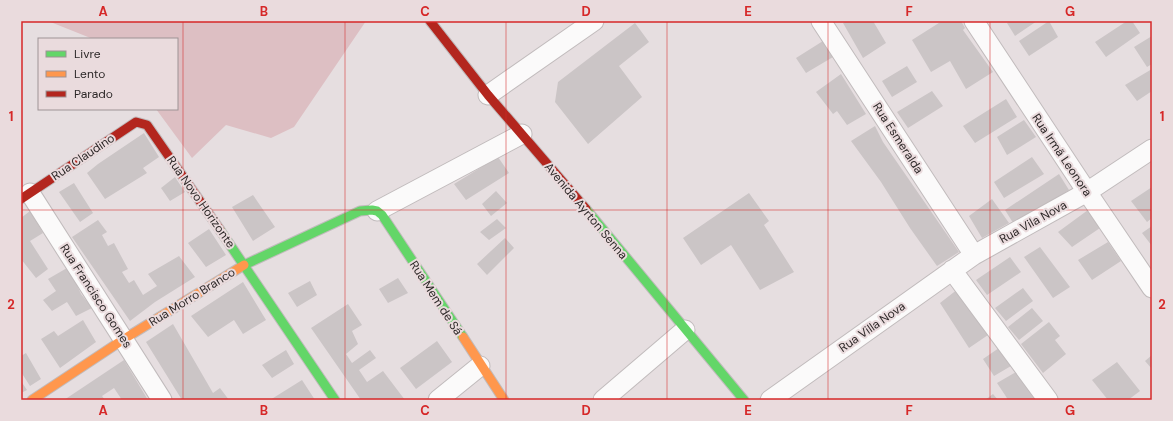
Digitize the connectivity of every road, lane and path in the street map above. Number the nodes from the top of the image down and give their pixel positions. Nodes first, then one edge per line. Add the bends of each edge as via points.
1 (430, 21) edge
2 (594, 21) edge
3 (821, 21) edge
4 (974, 21) edge
5 (488, 95) junction
6 (147, 124) joint
7 (522, 134) junction
8 (1152, 149) edge
9 (1087, 192) junction
10 (25, 196) edge
11 (369, 211) junction
12 (974, 255) junction
13 (244, 265) junction
14 (952, 270) junction
15 (1152, 288) edge
16 (685, 330) junction
17 (124, 339) junction
18 (480, 366) junction
19 (32, 400) edge
20 (162, 400) edge
21 (335, 400) edge
22 (438, 400) edge
23 (504, 400) edge
24 (603, 400) edge
25 (744, 400) edge
26 (770, 400) edge
27 (1048, 400) edge

1 - 5 main road, Avenida Ayrton Senna
2 - 5 street
3 - 12 street, Rua Esmeralda
4 - 9 street, Rua Irmã Leonora
5 - 7 main road, Avenida Ayrton Senna
6 - 10 main road, Rua Claudino via 130,124
6 - 13 main road, Rua Novo Horizonte
7 - 11 street
7 - 16 main road, Avenida Ayrton Senna
8 - 9 street, Rua Vila Nova
9 - 12 street, Rua Vila Nova
9 - 15 street, Rua Irmã Leonora
10 - 17 street, Rua Francisco Gomes
11 - 13 main road, Rua Morro Branco
11 - 18 main road, Rua Mem de Sá via 382,215
12 - 14 street, Rua Villa Nova
13 - 17 main road, Rua Morro Branco
13 - 21 main road, Rua Novo Horizonte
14 - 26 street, Rua Villa Nova
14 - 27 street
16 - 24 street
16 - 25 main road, Avenida Ayrton Senna
17 - 19 main road, Rua Morro Branco
17 - 20 street, Rua Francisco Gomes
18 - 22 street
18 - 23 main road, Rua Mem de Sá

